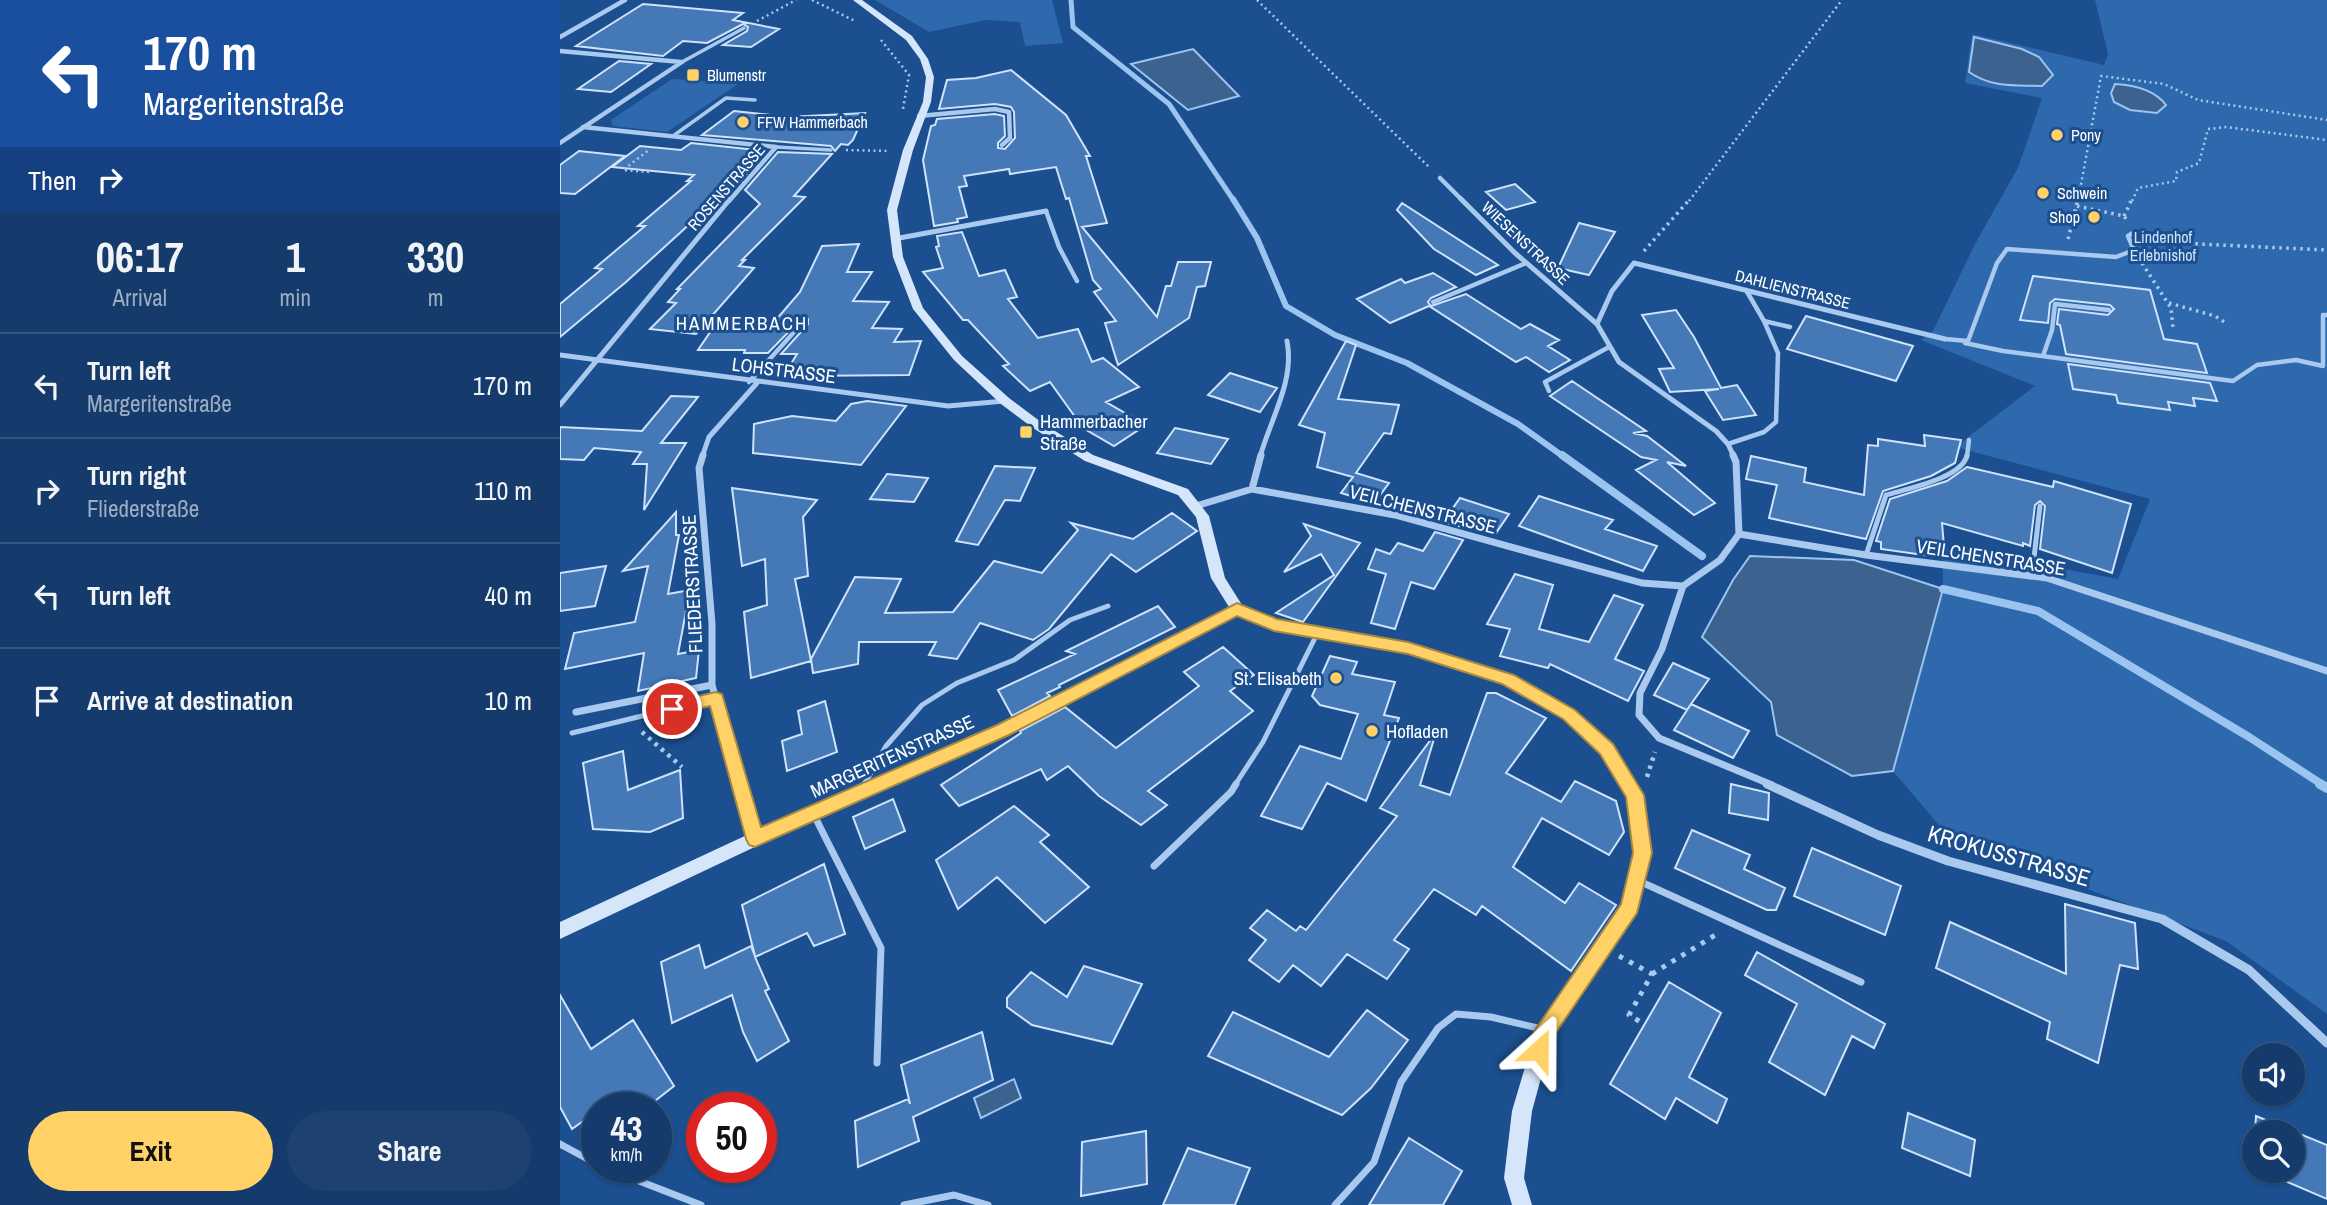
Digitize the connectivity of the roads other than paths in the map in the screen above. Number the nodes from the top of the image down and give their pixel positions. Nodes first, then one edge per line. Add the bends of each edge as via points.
1 (625, 0) edge
2 (858, 0) edge
3 (744, 27) road end
4 (560, 37) edge
5 (560, 51) edge
6 (682, 62) junction
7 (755, 100) dead end
8 (919, 116) junction
9 (583, 127) junction
10 (670, 136) junction
11 (560, 143) edge
12 (1002, 145) dead end
13 (776, 147) junction
14 (831, 149) road end
15 (1440, 178) road end
16 (1046, 211) joint
17 (2133, 233) road end
18 (894, 239) junction
19 (1526, 263) junction
20 (1077, 281) dead end
21 (1746, 290) junction
22 (1433, 302) dead end
23 (2109, 310) dead end
24 (2327, 315) edge
25 (804, 321) dead end
26 (1764, 321) junction
27 (1597, 324) junction
28 (1790, 327) dead end
29 (1945, 339) joint
30 (1287, 341) dead end
31 (1965, 343) junction
32 (1609, 348) junction
33 (560, 355) edge
34 (2043, 356) junction
35 (597, 359) junction
36 (753, 383) junction
37 (1549, 391) dead end
38 (1004, 401) junction
39 (560, 405) edge
40 (1969, 440) dead end
41 (1728, 444) junction
42 (1252, 489) junction
43 (1196, 506) junction
44 (2040, 506) dead end
45 (1739, 534) junction
46 (1866, 555) junction
47 (2032, 575) junction
48 (1682, 586) junction
49 (1108, 606) dead end
50 (1237, 609) junction
51 (1318, 632) junction
52 (2327, 671) edge
53 (712, 685) junction
54 (716, 698) junction
55 (576, 712) dead end
56 (572, 733) dead end
57 (861, 792) junction
58 (813, 813) junction
59 (755, 839) junction
60 (1154, 866) dead end
61 (1636, 880) junction
62 (560, 931) edge
63 (1861, 982) dead end
64 (1545, 1030) junction
65 (2327, 1043) edge
66 (877, 1063) dead end
67 (560, 1144) edge
68 (581, 1155) edge
69 (644, 1183) edge
70 (701, 1205) edge
71 (904, 1205) edge
72 (988, 1205) edge
73 (1335, 1205) edge
74 (1522, 1205) edge

1 - 4 street
2 - 8 main road via 909,38 924,59 930,88
3 - 6 lane
5 - 6 street
6 - 9 street
7 - 10 lane via 726,98
8 - 12 street via 995,109 1009,112 1010,138
8 - 18 main road via 893,200
9 - 10 street, ROSENSTRASSE
9 - 11 street
10 - 13 street, ROSENSTRASSE
13 - 14 lane
13 - 35 street, ROSENSTRASSE
15 - 19 street, WIESENSTRASSE
16 - 18 street
16 - 20 lane
17 - 31 lane via 2128,236 2134,250 2116,257 2007,249
18 - 38 main road via 918,309 958,358
19 - 22 lane
19 - 27 street, WIESENSTRASSE
21 - 26 lane
21 - 27 street, DAHLIENSTRASSE via 1634,262 1606,300
21 - 29 street, DAHLIENSTRASSE
23 - 34 lane via 2055,304
24 - 34 lane via 2323,315 2322,366 2296,360 2257,365 2233,381
25 - 36 lane
26 - 28 lane
26 - 41 lane via 1778,353 1776,422 1765,432
27 - 32 street
29 - 31 lane
30 - 42 street via 1292,354 1287,379
31 - 34 lane
32 - 37 lane via 1545,382
32 - 41 street via 1619,362
33 - 35 street, LOHSTRASSE
35 - 36 street, LOHSTRASSE
35 - 39 street, ROSENSTRASSE
36 - 38 street, LOHSTRASSE via 948,406
36 - 53 street, FLIEDERSTRASSE via 709,437 699,468 712,624
38 - 43 main road via 1089,458 1183,492
40 - 46 lane via 1966,461 1954,473 1886,495
41 - 45 street via 1737,462
42 - 43 street, VEILCHENSTRASSE
42 - 48 street, VEILCHENSTRASSE via 1395,515 1603,574
43 - 50 main road via 1218,578
44 - 47 lane
45 - 46 street, VEILCHENSTRASSE
45 - 48 street via 1720,560
46 - 47 street, VEILCHENSTRASSE
47 - 52 street, VEILCHENSTRASSE
48 - 65 street, KROKUSSTRASSE via 1662,649 1640,693 1639,715 1659,738 1948,861 2162,919 2249,970
49 - 57 lane via 1070,620 1014,660 922,705 886,746
50 - 51 main road via 1274,625
50 - 57 main road, MARGERITENSTRASSE via 1003,730
51 - 60 lane via 1263,742 1231,792
51 - 61 main road via 1408,648 1508,679 1569,715 1606,749 1634,795 1642,853
53 - 54 street, FLIEDERSTRASSE
53 - 55 street
54 - 56 lane
54 - 59 street, FLIEDERSTRASSE
57 - 58 main road, MARGERITENSTRASSE
58 - 59 main road, MARGERITENSTRASSE
58 - 66 lane via 881,948
59 - 62 main road, MARGERITENSTRASSE
61 - 63 lane
61 - 64 main road via 1630,907
64 - 73 lane via 1455,1014 1438,1028 1401,1082 1374,1162
64 - 74 main road via 1522,1111 1514,1178
67 - 68 lane
69 - 70 lane
71 - 72 lane via 954,1195

